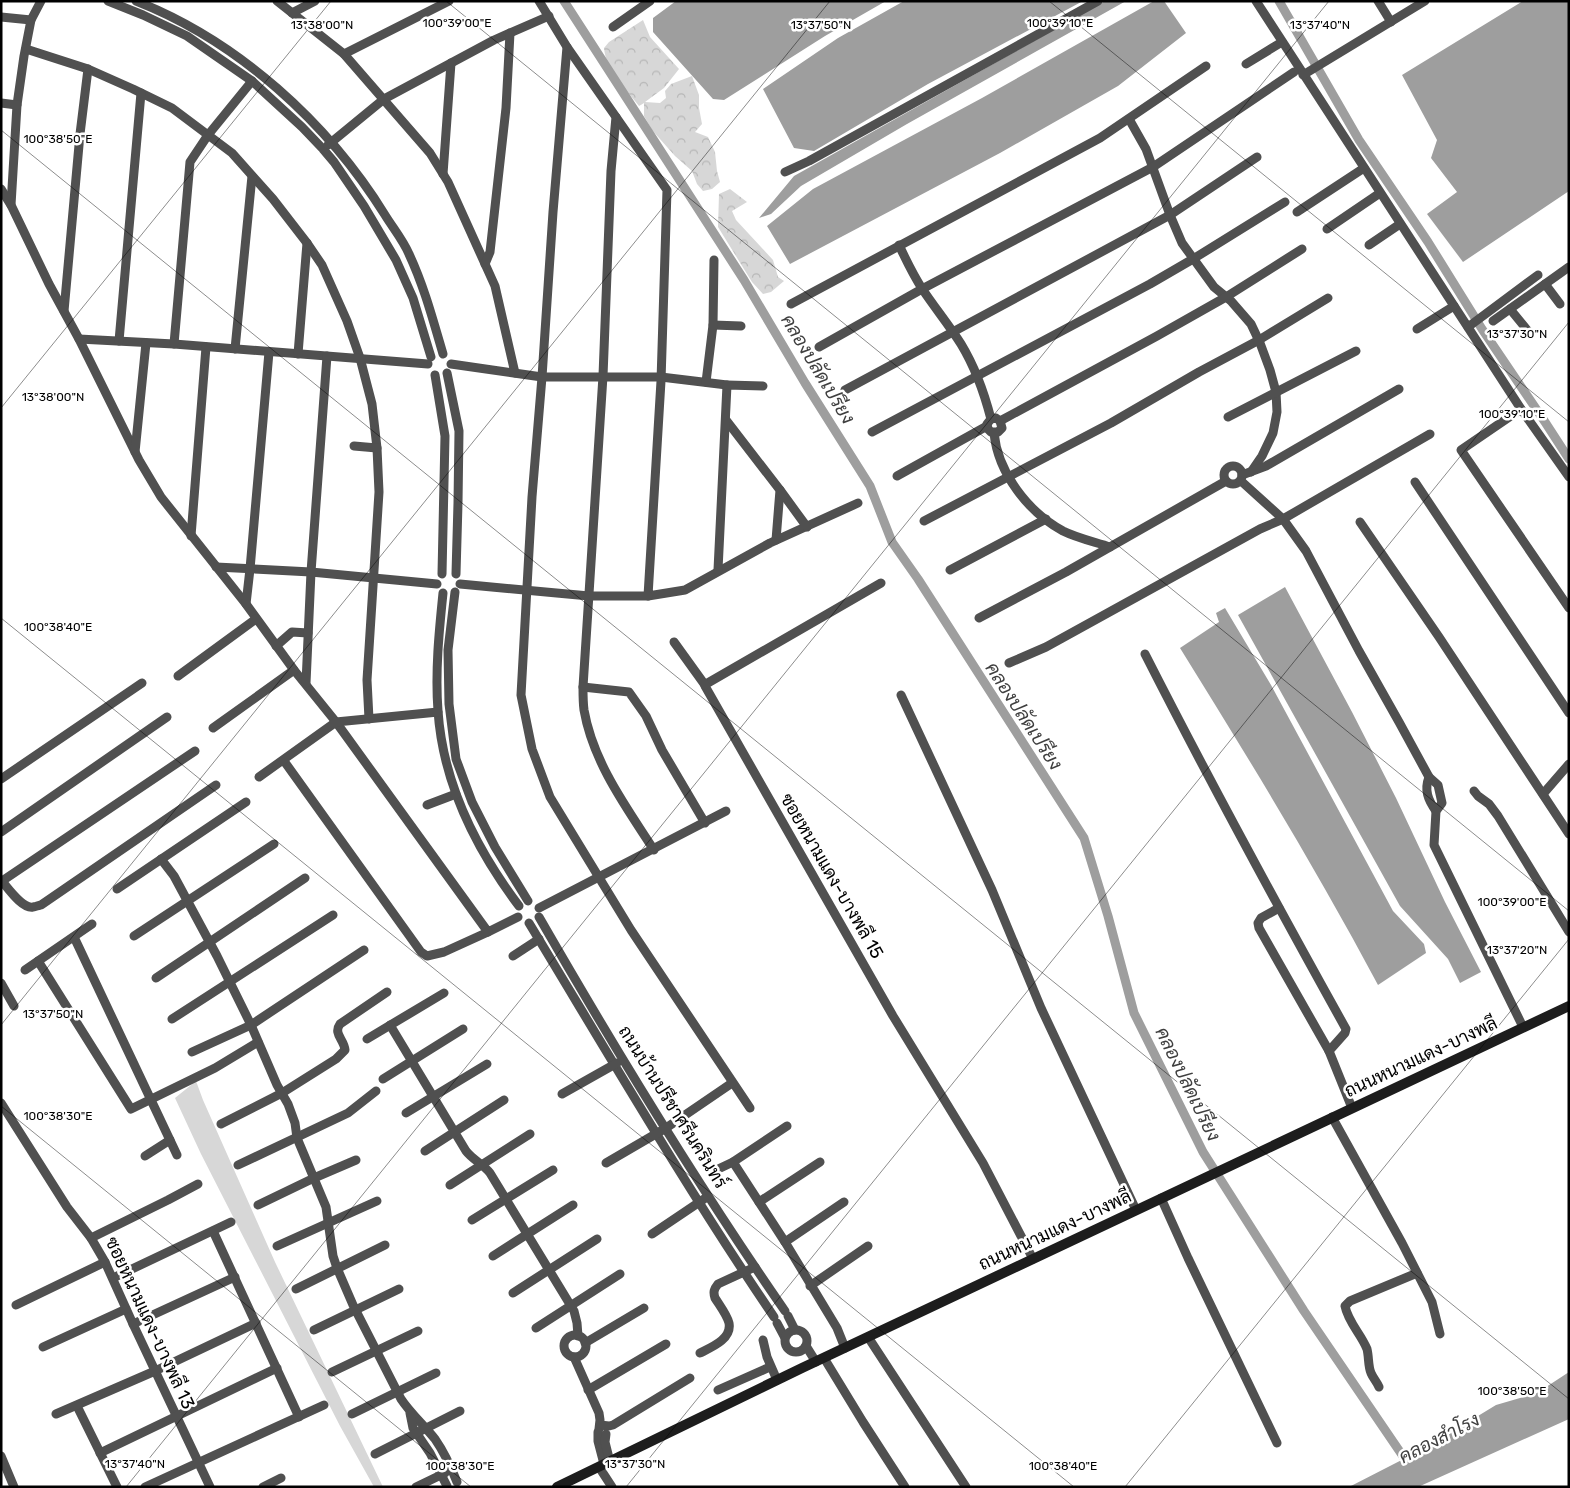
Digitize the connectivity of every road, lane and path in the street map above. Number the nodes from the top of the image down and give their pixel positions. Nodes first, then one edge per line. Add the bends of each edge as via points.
1 (41, 1) edge
2 (108, 1) edge
3 (136, 1) edge
4 (277, 1) edge
5 (315, 1) edge
6 (449, 1) edge
7 (539, 1) edge
8 (650, 1) edge
9 (1098, 1) edge
10 (1256, 1) edge
11 (1378, 1) edge
12 (1425, 1) edge
13 (1409, 5) edge
14 (292, 13) junction
15 (548, 16) junction
16 (1, 17) edge
17 (32, 20) junction
18 (1391, 22) junction
19 (613, 27) dead end
20 (510, 33) junction
21 (1282, 42) junction
22 (567, 47) junction
23 (26, 49) junction
24 (344, 54) junction
25 (451, 63) junction
26 (1246, 64) dead end
27 (1206, 66) dead end
28 (88, 69) junction
29 (1298, 74) junction
30 (252, 81) junction
31 (141, 93) junction
32 (384, 99) junction
33 (1, 103) edge
34 (17, 106) junction
35 (616, 117) junction
36 (1129, 120) junction
37 (208, 136) junction
38 (332, 142) junction
39 (323, 149) junction
40 (1257, 157) dead end
41 (1153, 167) junction
42 (1364, 168) junction
43 (785, 172) dead end
44 (443, 174) junction
45 (252, 176) junction
46 (1, 189) edge
47 (1380, 194) junction
48 (1285, 202) dead end
49 (11, 205) junction
50 (1297, 212) dead end
51 (1170, 215) junction
52 (1400, 224) junction
53 (1327, 229) dead end
54 (307, 242) junction
55 (1369, 244) dead end
56 (900, 245) junction
57 (1302, 248) dead end
58 (1193, 259) junction
59 (714, 260) dead end
60 (485, 264) junction
61 (1569, 267) edge
62 (1538, 275) dead end
63 (1545, 284) junction
64 (922, 289) junction
65 (1226, 297) junction
66 (1328, 298) dead end
67 (791, 304) dead end
68 (1560, 304) dead end
69 (1454, 306) junction
70 (1510, 309) junction
71 (64, 311) junction
72 (1493, 321) dead end
73 (713, 325) junction
74 (741, 326) dead end
75 (1468, 328) junction
76 (1417, 329) dead end
77 (1528, 331) dead end
78 (952, 332) junction
79 (79, 340) junction
80 (1259, 340) junction
81 (118, 342) junction
82 (146, 343) junction
83 (174, 344) junction
84 (206, 347) junction
85 (819, 347) dead end
86 (235, 349) junction
87 (1356, 351) dead end
88 (269, 352) junction
89 (298, 354) junction
90 (443, 354) junction
91 (327, 356) junction
92 (360, 358) junction
93 (429, 361) junction
94 (450, 364) junction
95 (447, 373) junction
96 (514, 373) junction
97 (436, 375) junction
98 (603, 376) junction
99 (978, 376) junction
100 (542, 377) junction
101 (661, 377) junction
102 (706, 382) junction
103 (727, 385) junction
104 (763, 386) dead end
105 (1399, 389) dead end
106 (845, 390) dead end
107 (1276, 392) junction
108 (1521, 409) junction
109 (1228, 417) dead end
110 (726, 420) junction
111 (993, 425) junction
112 (872, 432) dead end
113 (1430, 434) dead end
114 (354, 446) dead end
115 (377, 448) junction
116 (135, 452) junction
117 (897, 476) dead end
118 (1245, 476) junction
119 (1569, 477) edge
120 (1009, 478) junction
121 (1226, 481) junction
122 (1415, 482) dead end
123 (780, 490) junction
124 (858, 503) dead end
125 (1046, 519) junction
126 (1283, 519) junction
127 (924, 521) dead end
128 (1360, 522) dead end
129 (807, 527) junction
130 (191, 536) junction
131 (776, 540) junction
132 (1110, 547) junction
133 (216, 567) junction
134 (250, 569) junction
135 (718, 570) junction
136 (950, 570) dead end
137 (311, 572) junction
138 (442, 574) junction
139 (456, 574) junction
140 (374, 578) junction
141 (881, 583) dead end
142 (437, 584) junction
143 (457, 588) junction
144 (527, 590) junction
145 (443, 593) junction
146 (589, 596) junction
147 (648, 596) junction
148 (246, 604) junction
149 (1569, 608) edge
150 (979, 618) dead end
151 (256, 619) junction
152 (308, 633) junction
153 (674, 642) dead end
154 (276, 646) junction
155 (1145, 654) dead end
156 (1009, 663) dead end
157 (294, 670) junction
158 (178, 676) dead end
159 (142, 683) dead end
160 (306, 683) junction
161 (705, 685) junction
162 (583, 687) junction
163 (901, 695) dead end
164 (438, 712) junction
165 (1569, 713) edge
166 (167, 717) dead end
167 (369, 718) junction
168 (336, 722) junction
169 (213, 728) dead end
170 (194, 751) dead end
171 (284, 761) junction
172 (1569, 764) edge
173 (259, 777) dead end
174 (1, 779) edge
175 (216, 784) dead end
176 (1474, 791) dead end
177 (456, 794) junction
178 (1543, 794) junction
179 (246, 802) dead end
180 (428, 805) dead end
181 (726, 811) dead end
182 (705, 822) junction
183 (1, 832) edge
184 (1569, 834) edge
185 (274, 844) dead end
186 (654, 850) junction
187 (161, 859) junction
188 (599, 877) junction
189 (305, 878) dead end
190 (2, 880) edge
191 (117, 889) dead end
192 (10, 891) junction
193 (1, 896) edge
194 (528, 901) junction
195 (188, 902) junction
196 (519, 906) junction
197 (1279, 908) junction
198 (539, 912) junction
199 (333, 915) dead end
200 (518, 916) junction
201 (529, 923) junction
202 (92, 924) dead end
203 (488, 932) junction
204 (1569, 932) edge
205 (74, 936) junction
206 (134, 936) dead end
207 (538, 939) junction
208 (209, 942) junction
209 (364, 950) dead end
210 (513, 956) dead end
211 (38, 961) junction
212 (25, 970) dead end
213 (156, 978) dead end
214 (230, 982) junction
215 (1, 983) edge
216 (387, 992) dead end
217 (444, 993) dead end
218 (5, 999) edge
219 (14, 1006) dead end
220 (1569, 1006) edge
221 (172, 1019) dead end
222 (251, 1025) junction
223 (390, 1026) junction
224 (1524, 1027) junction
225 (462, 1029) dead end
226 (367, 1039) dead end
227 (258, 1042) junction
228 (1329, 1051) junction
229 (192, 1052) dead end
230 (624, 1059) junction
231 (412, 1060) junction
232 (486, 1064) dead end
233 (614, 1066) junction
234 (383, 1079) dead end
235 (732, 1083) junction
236 (376, 1091) dead end
237 (282, 1093) junction
238 (562, 1094) dead end
239 (434, 1097) junction
240 (152, 1099) junction
241 (504, 1100) dead end
242 (1, 1103) edge
243 (750, 1108) dead end
244 (1352, 1108) junction
245 (406, 1113) dead end
246 (1332, 1117) junction
247 (221, 1124) dead end
248 (787, 1126) dead end
249 (666, 1128) junction
250 (455, 1132) junction
251 (530, 1134) dead end
252 (656, 1134) junction
253 (297, 1138) junction
254 (170, 1140) junction
255 (425, 1151) dead end
256 (177, 1155) dead end
257 (145, 1156) dead end
258 (356, 1160) dead end
259 (733, 1162) junction
260 (820, 1162) dead end
261 (606, 1163) dead end
262 (482, 1164) junction
263 (238, 1166) dead end
264 (553, 1170) dead end
265 (714, 1171) dead end
266 (314, 1178) junction
267 (198, 1184) dead end
268 (450, 1185) dead end
269 (710, 1196) junction
270 (1161, 1198) junction
271 (505, 1199) junction
272 (377, 1201) dead end
273 (700, 1202) junction
274 (759, 1202) junction
275 (844, 1202) dead end
276 (258, 1205) dead end
277 (573, 1205) dead end
278 (1136, 1210) junction
279 (472, 1220) dead end
280 (231, 1222) dead end
281 (329, 1223) junction
282 (213, 1231) junction
283 (527, 1234) junction
284 (652, 1234) dead end
285 (92, 1238) junction
286 (597, 1239) dead end
287 (785, 1242) junction
288 (385, 1245) dead end
289 (277, 1246) dead end
290 (868, 1246) dead end
291 (493, 1256) dead end
292 (1033, 1259) junction
293 (105, 1262) junction
294 (755, 1267) junction
295 (337, 1268) junction
296 (549, 1270) junction
297 (744, 1273) junction
298 (1417, 1273) junction
299 (620, 1274) dead end
300 (235, 1277) junction
301 (113, 1278) junction
302 (810, 1286) junction
303 (296, 1289) dead end
304 (399, 1289) dead end
305 (513, 1293) dead end
306 (16, 1305) dead end
307 (570, 1306) junction
308 (644, 1308) dead end
309 (126, 1309) junction
310 (355, 1310) junction
311 (256, 1323) junction
312 (133, 1324) junction
313 (536, 1328) dead end
314 (314, 1330) dead end
315 (795, 1330) junction
316 (418, 1331) dead end
317 (1440, 1334) dead end
318 (578, 1336) junction
319 (868, 1337) junction
320 (785, 1338) junction
321 (763, 1340) dead end
322 (585, 1343) junction
323 (666, 1344) dead end
324 (806, 1346) junction
325 (43, 1347) dead end
326 (845, 1348) junction
327 (376, 1350) junction
328 (794, 1352) junction
329 (700, 1353) dead end
330 (574, 1357) junction
331 (820, 1360) junction
332 (770, 1367) junction
333 (277, 1368) junction
334 (802, 1368) junction
335 (155, 1371) junction
336 (332, 1372) dead end
337 (436, 1373) dead end
338 (690, 1378) dead end
339 (778, 1380) junction
340 (1379, 1387) dead end
341 (588, 1390) junction
342 (718, 1390) dead end
343 (397, 1392) junction
344 (324, 1405) dead end
345 (77, 1406) junction
346 (460, 1411) dead end
347 (410, 1413) junction
348 (56, 1414) dead end
349 (352, 1414) dead end
350 (176, 1416) junction
351 (299, 1417) junction
352 (426, 1428) junction
353 (603, 1429) junction
354 (416, 1433) junction
355 (1278, 1443) dead end
356 (100, 1452) junction
357 (375, 1454) dead end
358 (1, 1456) edge
359 (198, 1462) junction
360 (604, 1464) junction
361 (452, 1470) junction
362 (441, 1474) junction
363 (281, 1478) dead end
364 (457, 1482) dead end
365 (447, 1486) edge
366 (14, 1487) edge
367 (117, 1487) edge
368 (145, 1487) edge
369 (210, 1487) edge
370 (263, 1487) edge
371 (416, 1487) edge
372 (557, 1487) edge
373 (612, 1487) edge
374 (905, 1487) edge
375 (966, 1487) edge

1 - 17 street
2 - 30 street via 187,36
3 - 38 street via 192,28 261,75
4 - 14 street
5 - 14 street
6 - 24 street
7 - 15 street
8 - 19 street
9 - 43 street
10 - 21 street
11 - 18 street
12 - 13 street
13 - 18 street
14 - 24 street
15 - 20 street
15 - 22 street
16 - 17 street
17 - 23 street
18 - 29 street
20 - 25 street
20 - 60 street via 505,118 490,252
21 - 26 street
21 - 29 street
22 - 35 street
22 - 100 street
23 - 28 street
23 - 34 street
24 - 32 street
25 - 32 street
25 - 44 street
27 - 36 street
28 - 31 street
28 - 71 street
29 - 41 street
29 - 42 street
30 - 37 street
30 - 39 street
31 - 37 street via 172,108
31 - 81 street
32 - 38 street
32 - 44 street
33 - 34 street
34 - 49 street
35 - 98 street
35 - 101 street via 667,190
36 - 41 street
36 - 56 street
37 - 45 street via 232,153
37 - 83 street via 190,162
38 - 39 street
38 - 90 street via 373,196 408,252 427,298
39 - 93 street via 364,206 396,260 413,298
40 - 51 street
41 - 51 street
41 - 64 street
42 - 47 street
42 - 50 street
44 - 60 street
45 - 54 street
45 - 86 street
46 - 49 street
47 - 52 street
47 - 53 street
48 - 58 street
49 - 71 street
51 - 58 street
51 - 78 street
52 - 55 street
52 - 69 street
54 - 89 street
54 - 92 street via 322,265
56 - 64 street
56 - 67 street
57 - 65 street
58 - 65 street via 1214,287
58 - 99 street
59 - 73 street
60 - 96 street via 495,286
61 - 63 street
62 - 75 street
63 - 68 street
63 - 70 street
64 - 78 street
64 - 85 street
65 - 80 street via 1251,324
65 - 111 street
66 - 80 street
69 - 75 street
69 - 76 street
70 - 72 street
70 - 77 street
71 - 79 street
73 - 74 street
73 - 102 street
75 - 108 street
78 - 99 street
78 - 106 street
79 - 81 street
79 - 116 street
80 - 107 street
80 - 120 street
81 - 82 street
82 - 83 street
82 - 116 street
83 - 84 street
84 - 86 street
84 - 130 street
86 - 88 street
87 - 107 street
88 - 89 street
88 - 134 street
89 - 91 street
90 - 93 street via 437,354
90 - 94 street
91 - 92 street
91 - 137 street
92 - 93 street
92 - 115 street via 372,404
93 - 97 street via 430,371
94 - 95 street
94 - 96 street
95 - 97 street
95 - 139 street, ถนนบ้านปรีชาศรีนครินทร์ via 459,431
96 - 100 street
97 - 138 street via 445,436
98 - 100 street
98 - 101 street
98 - 146 street
99 - 111 street
99 - 112 street
100 - 144 street
101 - 102 street
101 - 147 street
102 - 103 street
103 - 104 street
103 - 110 street
105 - 118 street
107 - 109 street
107 - 118 street via 1273,432 1262,456
108 - 119 street
108 - 149 street via 1461,450
110 - 123 street
110 - 135 street
111 - 117 street
111 - 120 street via 995,447
113 - 126 street
114 - 115 street
115 - 140 street via 379,492
116 - 130 street via 161,497
118 - 121 street via 1234,484
118 - 121 street via 1237,467 1230,467 1224,472
118 - 126 street
120 - 125 street via 1029,504
120 - 127 street
121 - 132 street
122 - 165 street
123 - 129 street
123 - 131 street
124 - 129 street
125 - 132 street via 1063,531
125 - 136 street
126 - 156 street via 1046,647
126 - 224 street via 1306,551 1429,777 1426,786 1430,803 1436,811 1434,845
128 - 178 street
129 - 131 street
130 - 133 street
131 - 135 street
132 - 150 street
133 - 134 street
133 - 148 street
134 - 137 street
134 - 148 street
135 - 147 street via 685,590
137 - 140 street
137 - 152 street
138 - 139 street
138 - 142 street
139 - 143 street, ถนนบ้านปรีชาศรีนครินทร์
140 - 142 street
140 - 167 street via 367,680
141 - 161 street
142 - 145 street
143 - 144 street
143 - 145 street via 450,594
143 - 194 street, ถนนบ้านปรีชาศรีนครินทร์ via 448,650 449,704 456,759 495,848
144 - 146 street
144 - 188 street via 521,695 532,749 550,797
145 - 164 street
146 - 147 street
146 - 162 street
148 - 151 street
151 - 154 street
151 - 158 street
152 - 154 street via 292,632
152 - 160 street
153 - 161 street, ซอยหนามแดง-บางพลี 15
154 - 157 street
155 - 197 street
157 - 160 street
157 - 169 street
159 - 174 street
160 - 168 street
161 - 292 street, ซอยหนามแดง-บางพลี 15 via 888,1007 983,1163
162 - 182 street via 629,692 646,716 662,750
162 - 186 street via 584,709 597,755
163 - 278 street via 992,890 1041,1008
164 - 167 street
164 - 177 street via 446,763
166 - 183 street
167 - 168 street
168 - 171 street
168 - 203 street
170 - 190 street
171 - 173 street
171 - 203 street via 421,952 427,956 444,952
172 - 178 street
175 - 192 street via 41,905 27,907
176 - 204 street via 1498,816
177 - 180 street
177 - 196 street via 476,839
178 - 184 street
179 - 187 street
181 - 182 street
182 - 186 street
185 - 195 street
186 - 188 street
187 - 191 street
187 - 195 street
188 - 198 street
188 - 235 street
189 - 208 street
190 - 192 street
192 - 193 street
194 - 196 street
194 - 198 street, ถนนบ้านปรีชาศรีนครินทร์ via 536,903
195 - 206 street
195 - 208 street
196 - 200 street
197 - 228 street via 1346,1029
197 - 228 street via 1258,923
198 - 201 street via 534,922
198 - 230 street, ถนนบ้านปรีชาศรีนครินทร์
199 - 214 street
200 - 201 street, ถนนบ้านปรีชาศรีนครินทร์
200 - 203 street
201 - 207 street, ถนนบ้านปรีชาศรีนครินทร์
202 - 205 street
205 - 211 street
205 - 240 street
207 - 210 street
207 - 233 street, ถนนบ้านปรีชาศรีนครินทร์
208 - 213 street
208 - 214 street
209 - 222 street
211 - 212 street
211 - 240 street via 131,1109
214 - 221 street
214 - 222 street
215 - 218 street
216 - 237 street via 337,1028 345,1050 336,1060
217 - 223 street
218 - 219 street
220 - 224 main road, ถนนหนามแดง-บางพลี
222 - 227 street
222 - 229 street
223 - 226 street
223 - 231 street
224 - 244 main road, ถนนหนามแดง-บางพลี
225 - 231 street
227 - 237 street
227 - 240 street via 215,1068
228 - 244 street
230 - 233 street
230 - 249 street, ถนนบ้านปรีชาศรีนครินทร์
231 - 234 street
231 - 239 street
232 - 239 street
233 - 238 street
233 - 252 street, ถนนบ้านปรีชาศรีนครินทร์
235 - 243 street
235 - 249 street
236 - 253 street via 354,1109
237 - 247 street
237 - 253 street via 295,1123
239 - 245 street
239 - 250 street
240 - 254 street
241 - 250 street
242 - 285 street, ซอยหนามแดง-บางพลี 13 via 67,1207
244 - 246 main road, ถนนหนามแดง-บางพลี
246 - 270 main road, ถนนหนามแดง-บางพลี
246 - 298 street
248 - 259 street
249 - 252 street
249 - 269 street, ถนนบ้านปรีชาศรีนครินทร์
250 - 255 street
250 - 262 street via 470,1156
251 - 262 street
252 - 261 street
252 - 273 street, ถนนบ้านปรีชาศรีนครินทร์
253 - 263 street
253 - 266 street
254 - 256 street
254 - 257 street
258 - 266 street
259 - 265 street
259 - 274 street
260 - 274 street
262 - 268 street
262 - 271 street
264 - 271 street
266 - 276 street
266 - 281 street
267 - 285 street
269 - 273 street
269 - 294 street, ถนนบ้านปรีชาศรีนครินทร์
270 - 278 main road, ถนนหนามแดง-บางพลี
270 - 355 street
271 - 279 street
271 - 283 street
272 - 281 street
273 - 284 street
273 - 297 street, ถนนบ้านปรีชาศรีนครินทร์
274 - 287 street
275 - 287 street
277 - 283 street
278 - 292 main road, ถนนหนามแดง-บางพลี
280 - 282 street
281 - 289 street
281 - 295 street
282 - 300 street
282 - 301 street
283 - 291 street
283 - 296 street
285 - 293 street, ซอยหนามแดง-บางพลี 13
286 - 296 street
287 - 302 street
288 - 295 street
290 - 302 street
292 - 319 main road, ถนนหนามแดง-บางพลี
293 - 301 street, ซอยหนามแดง-บางพลี 13
293 - 306 street
294 - 297 street
294 - 315 street, ถนนบ้านปรีชาศรีนครินทร์
295 - 303 street
295 - 310 street
296 - 305 street
296 - 307 street
297 - 320 street, ถนนบ้านปรีชาศรีนครินทร์
297 - 329 street via 718,1284 714,1289 715,1298 729,1324 728,1330 721,1342
298 - 317 street via 1432,1302
298 - 340 street via 1345,1306 1346,1314 1367,1349 1370,1372
299 - 307 street
300 - 311 street
300 - 312 street
301 - 309 street, ซอยหนามแดง-บางพลี 13
302 - 326 street via 837,1328
304 - 310 street
307 - 313 street
307 - 318 street via 576,1318
308 - 322 street
309 - 312 street, ซอยหนามแดง-บางพลี 13
309 - 325 street
310 - 314 street
310 - 327 street
311 - 333 street
311 - 335 street
312 - 335 street, ซอยหนามแดง-บางพลี 13
315 - 320 street
315 - 324 street via 805,1335
316 - 327 street
318 - 322 street
318 - 330 street via 568,1338 564,1347 569,1356
319 - 326 main road, ถนนหนามแดง-บางพลี
319 - 375 street
320 - 328 street via 785,1346
321 - 332 street
322 - 330 street via 583,1353
323 - 341 street
324 - 328 street via 800,1352
324 - 331 street
326 - 331 main road, ถนนหนามแดง-บางพลี
327 - 336 street
327 - 343 street
328 - 334 street
330 - 341 street
331 - 334 main road, ถนนหนามแดง-บางพลี
331 - 374 street
332 - 339 street
332 - 342 street
333 - 350 street
333 - 351 street
334 - 339 main road, ถนนหนามแดง-บางพลี
335 - 345 street
335 - 350 street, ซอยหนามแดง-บางพลี 13
337 - 343 street
338 - 353 street
339 - 360 main road, ถนนหนามแดง-บางพลี
341 - 353 street via 599,1414 605,1418
343 - 347 street
343 - 349 street
344 - 351 street
345 - 348 street
345 - 356 street
346 - 352 street
347 - 352 street
347 - 354 street
350 - 356 street
350 - 359 street, ซอยหนามแดง-บางพลี 13
351 - 359 street
352 - 354 street
352 - 361 street
353 - 360 street via 598,1441
354 - 357 street
354 - 362 street
356 - 367 street
358 - 366 street
359 - 368 street
359 - 369 street, ซอยหนามแดง-บางพลี 13
360 - 372 main road, ถนนหนามแดง-บางพลี
360 - 373 street
361 - 362 street
361 - 364 street
362 - 365 street
362 - 371 street
363 - 370 street

